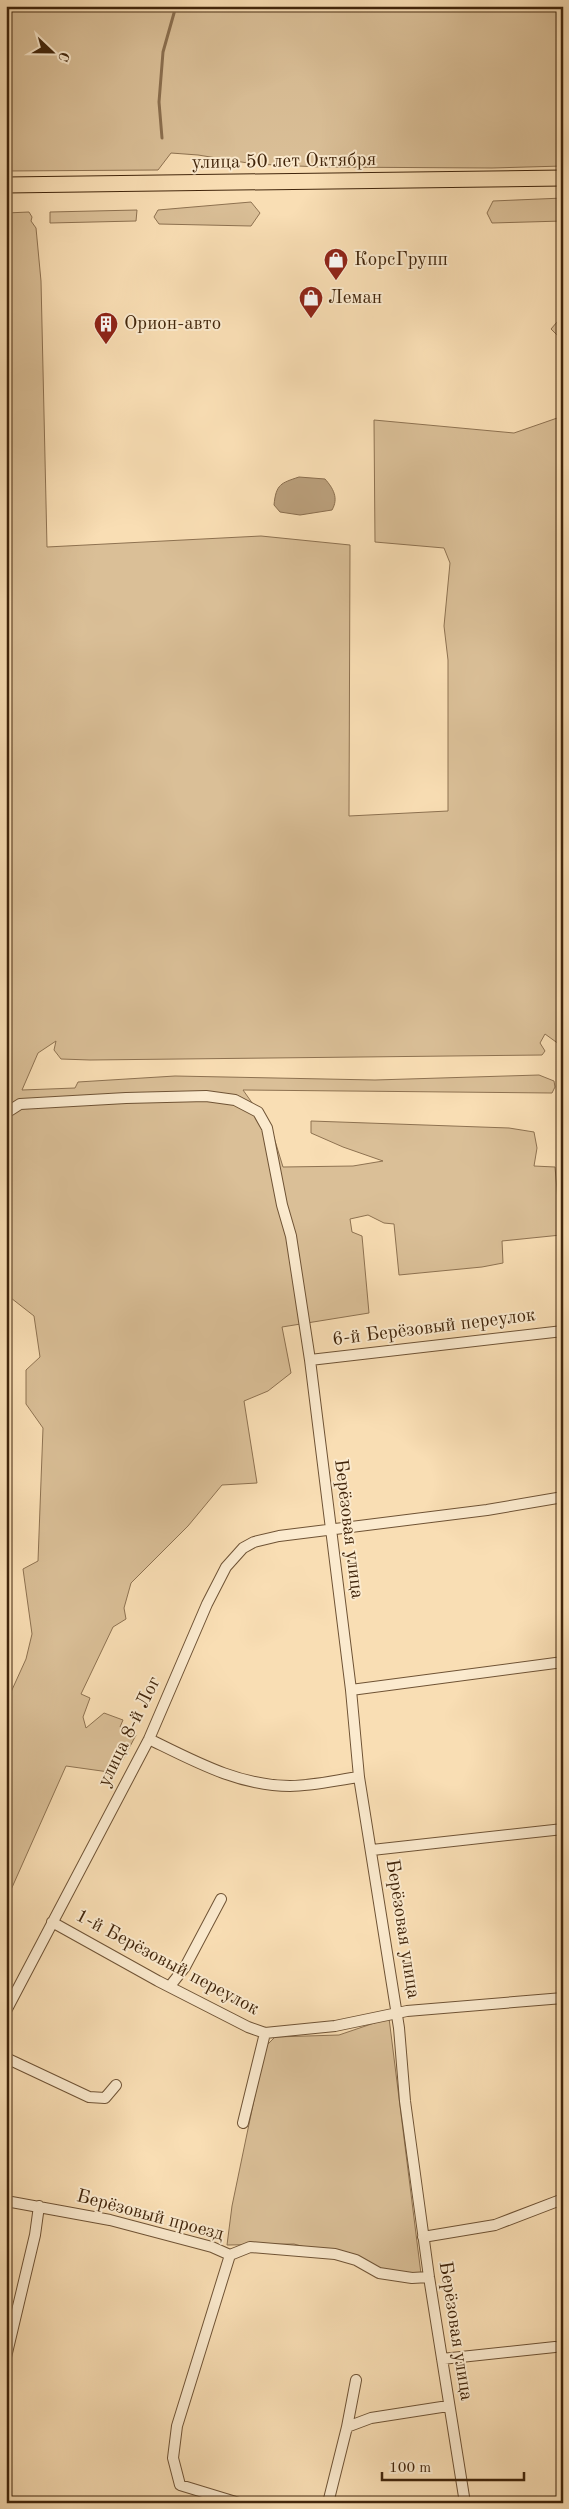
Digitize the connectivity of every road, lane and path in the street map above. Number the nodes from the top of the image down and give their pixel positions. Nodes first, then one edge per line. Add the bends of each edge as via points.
1 (563, 178) edge
2 (6, 185) edge
3 (6, 1113) edge
4 (563, 1331) edge
5 (310, 1360) junction
6 (563, 1497) edge
7 (329, 1528) junction
8 (563, 1662) edge
9 (351, 1690) junction
10 (149, 1739) junction
11 (359, 1777) junction
12 (563, 1829) edge
13 (372, 1850) junction
14 (221, 1899) dead end
15 (52, 1922) junction
16 (170, 1986) junction
17 (563, 1998) edge
18 (6, 2011) edge
19 (397, 2013) junction
20 (265, 2033) junction
21 (6, 2058) edge
22 (116, 2085) dead end
23 (243, 2123) dead end
24 (563, 2199) edge
25 (6, 2201) edge
26 (39, 2206) junction
27 (423, 2237) junction
28 (230, 2256) junction
29 (429, 2277) junction
30 (555, 2347) dead end
31 (6, 2357) edge
32 (442, 2359) junction
33 (356, 2380) dead end
34 (448, 2406) junction
35 (347, 2427) junction
36 (239, 2503) edge
37 (328, 2503) edge
38 (465, 2503) edge

1 - 2 main road, улица 50 лет Октября
3 - 5 street, Берёзовая улица via 20,1104 206,1096 235,1100 258,1112 267,1128 291,1236
4 - 5 street, 6-й Берёзовый переулок
5 - 7 street, Берёзовая улица
6 - 7 street, улица 8-й Лог via 449,1515
7 - 9 street, Берёзовая улица
7 - 10 street, улица 8-й Лог via 254,1542 242,1548 207,1604
8 - 9 street
9 - 11 street, Берёзовая улица
10 - 11 street via 232,1777 263,1784 292,1786
10 - 15 street, улица 8-й Лог
11 - 13 street, Берёзовая улица
12 - 13 street
13 - 19 street, Берёзовая улица
14 - 16 street via 185,1967
15 - 16 street, 1-й Берёзовый переулок
15 - 18 street, улица 8-й Лог
16 - 20 street, 1-й Берёзовый переулок
17 - 19 street, 1-й Берёзовый переулок
19 - 20 street, 1-й Берёзовый переулок via 335,2026
19 - 27 street, Берёзовая улица
20 - 23 street
21 - 22 street via 89,2098 105,2098
24 - 27 street via 496,2226
25 - 26 street, Берёзовый проезд
26 - 28 street, Берёзовый проезд via 132,2226 212,2247
26 - 31 street
27 - 29 street, Берёзовая улица
28 - 29 street, Берёзовый проезд via 250,2247 335,2254 356,2260 379,2273
28 - 36 street via 180,2413 173,2458 180,2485
29 - 32 street, Берёзовая улица
30 - 32 street
32 - 34 street, Берёзовая улица
33 - 35 street
34 - 35 street via 371,2418
34 - 38 street, Берёзовая улица
35 - 37 street

